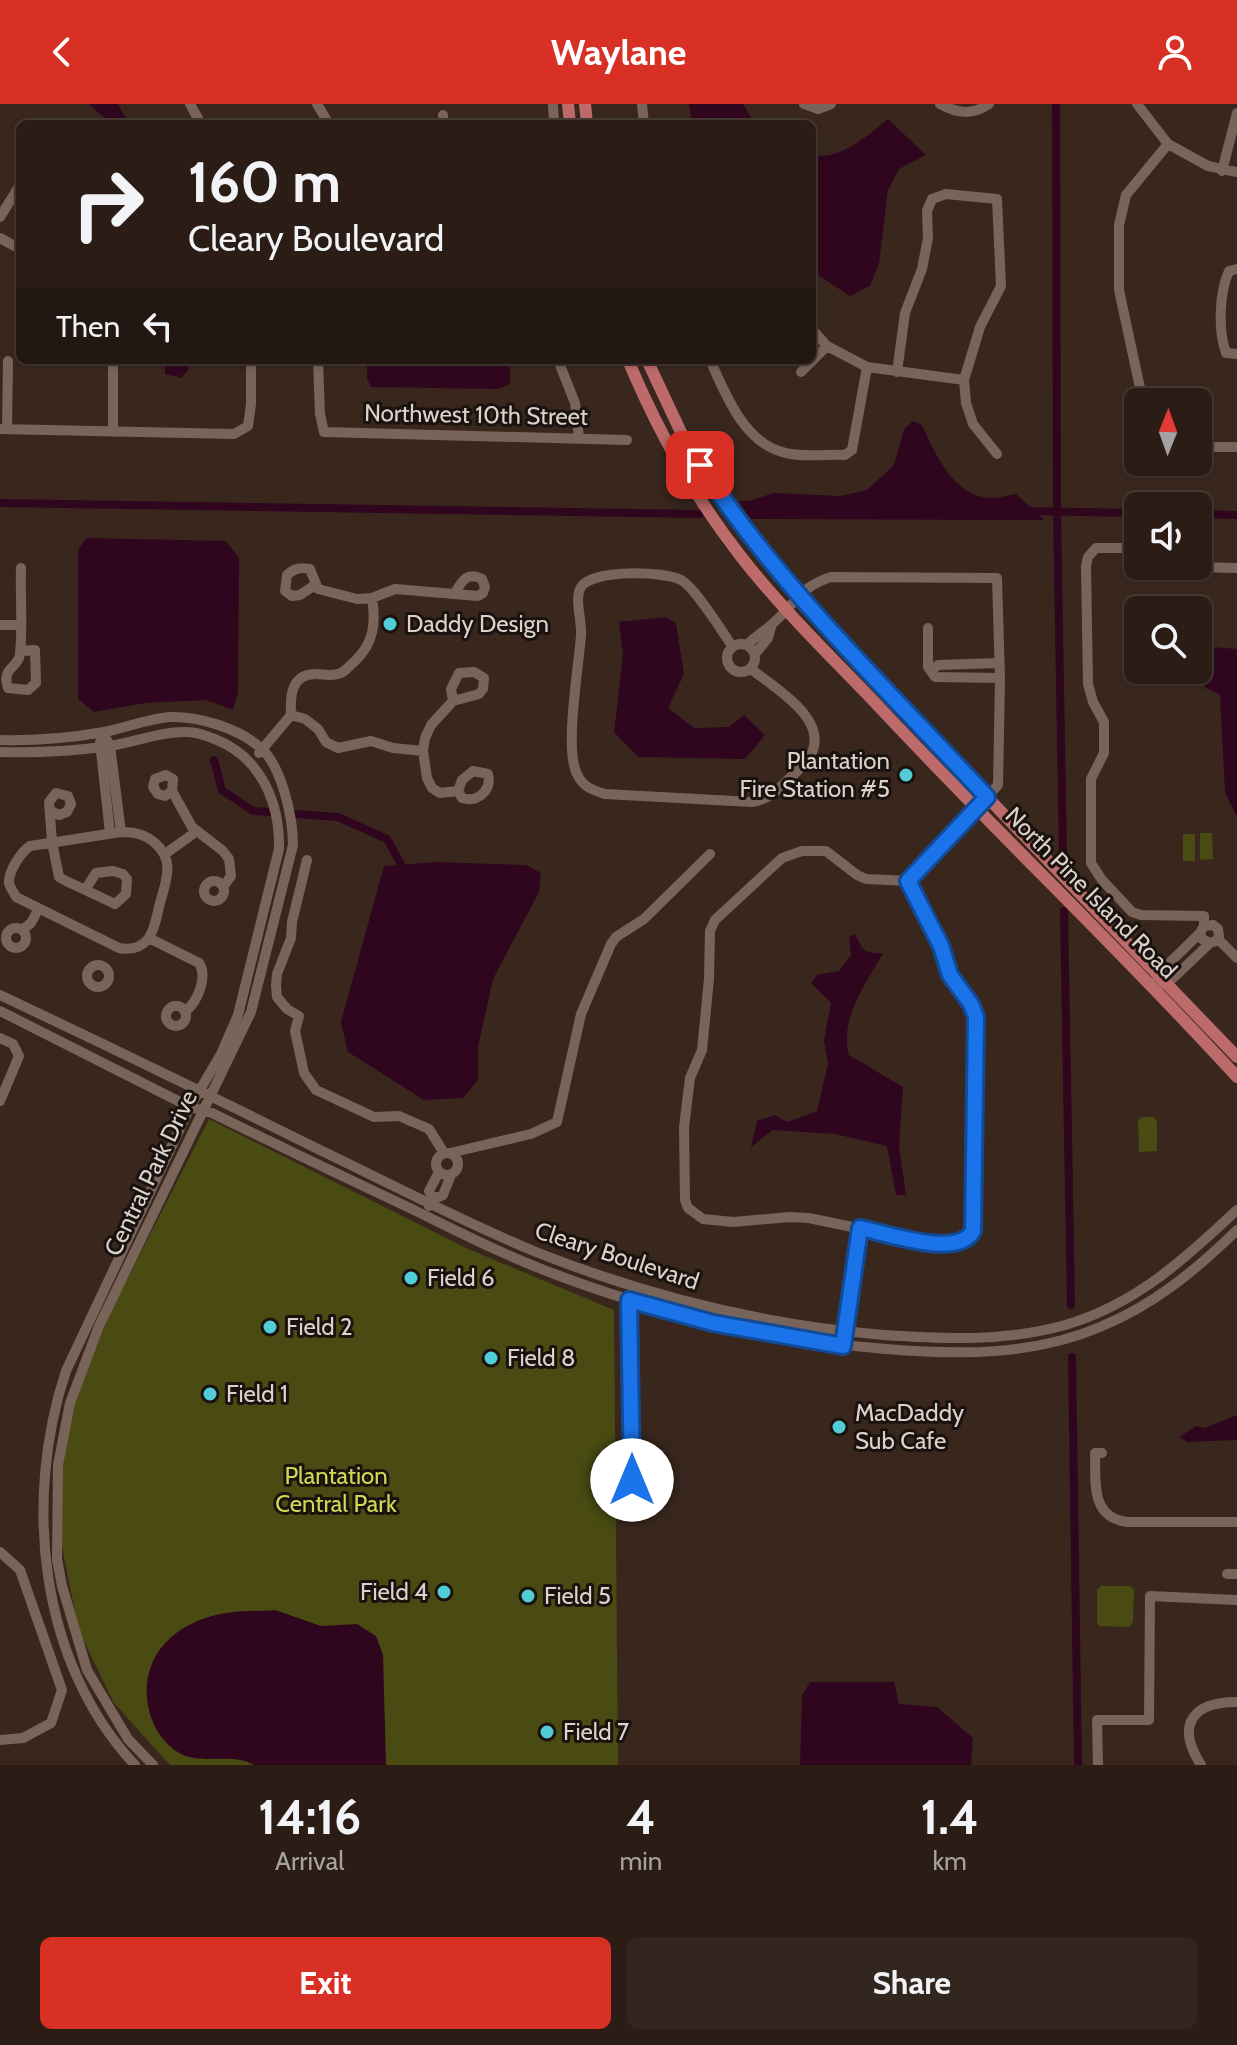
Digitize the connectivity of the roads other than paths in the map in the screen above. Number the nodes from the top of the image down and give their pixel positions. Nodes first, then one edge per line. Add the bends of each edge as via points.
1 (804, 104) edge
2 (831, 104) edge
3 (940, 104) edge
4 (989, 104) edge
5 (1137, 104) edge
6 (1237, 113) edge
7 (1168, 144) junction
8 (1222, 171) junction
9 (1237, 172) edge
10 (16, 191) edge
11 (0, 217) edge
12 (1233, 270) edge
13 (816, 334) edge
14 (827, 346) junction
15 (1232, 354) edge
16 (816, 357) edge
17 (8, 361) dead end
18 (113, 364) edge
19 (251, 364) edge
20 (318, 364) edge
21 (560, 364) edge
22 (630, 364) edge
23 (649, 364) edge
24 (712, 364) edge
25 (809, 364) edge
26 (867, 367) junction
27 (801, 372) dead end
28 (897, 372) junction
29 (964, 380) junction
30 (1140, 388) edge
31 (4, 429) edge
32 (113, 432) junction
33 (579, 438) junction
34 (627, 440) dead end
35 (1212, 447) edge
36 (1237, 447) edge
37 (997, 454) dead end
38 (1124, 548) edge
39 (1212, 567) edge
40 (21, 568) dead end
41 (1237, 568) edge
42 (315, 585) dead end
43 (455, 593) dead end
44 (799, 596) junction
45 (372, 598) junction
46 (786, 607) junction
47 (0, 625) edge
48 (19, 625) junction
49 (928, 628) dead end
50 (733, 647) junction
51 (751, 649) junction
52 (20, 651) dead end
53 (999, 663) junction
54 (751, 669) junction
55 (931, 671) junction
56 (1000, 678) junction
57 (453, 701) dead end
58 (291, 715) junction
59 (103, 732) junction
60 (0, 740) edge
61 (104, 746) junction
62 (262, 749) junction
63 (423, 751) junction
64 (0, 752) edge
65 (251, 762) junction
66 (172, 791) dead end
67 (458, 791) dead end
68 (987, 797) junction
69 (975, 809) junction
70 (51, 811) dead end
71 (197, 831) junction
72 (116, 833) junction
73 (52, 842) junction
74 (165, 854) junction
75 (710, 854) dead end
76 (307, 860) dead end
77 (908, 881) junction
78 (4, 882) edge
79 (223, 887) dead end
80 (85, 890) dead end
81 (38, 910) junction
82 (22, 930) dead end
83 (1202, 930) junction
84 (149, 938) junction
85 (1214, 941) junction
86 (111, 945) junction
87 (1237, 958) edge
88 (103, 966) dead end
89 (1163, 978) junction
90 (1154, 986) junction
91 (0, 995) edge
92 (0, 1011) edge
93 (185, 1012) dead end
94 (0, 1038) edge
95 (1237, 1057) edge
96 (1237, 1077) edge
97 (199, 1092) junction
98 (211, 1098) junction
99 (0, 1101) edge
100 (190, 1107) junction
101 (203, 1112) junction
102 (472, 1150) junction
103 (447, 1153) junction
104 (459, 1164) junction
105 (439, 1172) junction
106 (451, 1175) junction
107 (432, 1201) junction
108 (1237, 1210) edge
109 (425, 1215) junction
110 (860, 1228) junction
111 (1237, 1230) edge
112 (634, 1286) junction
113 (629, 1300) junction
114 (846, 1331) junction
115 (843, 1346) junction
116 (1102, 1453) dead end
117 (632, 1500) dead end
118 (1237, 1522) edge
119 (0, 1552) edge
120 (1237, 1600) edge
121 (1237, 1702) edge
122 (0, 1740) edge
123 (135, 1765) edge
124 (153, 1765) edge
125 (1098, 1765) edge
126 (1201, 1765) edge

1 - 2 street via 818,109
3 - 4 street via 963,114
5 - 7 street
6 - 8 street
7 - 8 street
7 - 30 street via 1126,195 1119,225 1119,290
8 - 9 street
10 - 11 street
12 - 15 street via 1223,283 1222,341
13 - 14 street
14 - 16 street
14 - 26 street
17 - 31 street
18 - 32 street
19 - 32 street via 248,426 234,434
20 - 33 street, Northwest 10th Street via 324,432
21 - 33 street via 575,403
22 - 46 main road, North Pine Island Road via 674,457 740,556
23 - 44 main road, North Pine Island Road via 687,445 725,504
24 - 26 street via 751,434 782,453 845,455 852,450
25 - 27 street
26 - 28 street
28 - 29 street
28 - 29 street via 905,313 922,269 932,199 946,194 997,199 1001,286 980,327
29 - 37 street via 973,424
31 - 32 street
33 - 34 street, Northwest 10th Street
35 - 36 street
38 - 83 street via 1096,548 1086,566 1089,693 1104,722 1104,753 1091,779 1091,863 1132,912 1204,916
39 - 41 street
40 - 48 street
42 - 45 street via 357,599
43 - 45 street via 395,589
44 - 46 street
44 - 53 street via 831,577 997,578
44 - 68 main road, North Pine Island Road
45 - 58 street via 374,628 364,653 341,673 314,674 293,685
46 - 51 street via 768,638
46 - 69 main road, North Pine Island Road
47 - 48 street
48 - 52 street
49 - 55 street
50 - 51 street
50 - 54 street via 727,659 730,667 743,673
50 - 54 street via 681,580 630,573 584,582 578,593 581,630 572,740 575,772 585,787 605,794 768,799 810,758 815,740 803,712
51 - 54 street via 756,660
53 - 55 street via 938,665
53 - 56 street
55 - 56 street via 935,677
56 - 68 street via 1001,770 998,785
57 - 63 street via 431,725
58 - 62 street
58 - 63 street via 305,719 338,748 371,741
59 - 60 street
59 - 61 street
59 - 62 street via 168,717 195,718
61 - 64 street, Central Park Drive
61 - 65 street, Central Park Drive via 161,733 201,733
61 - 72 street
62 - 65 street
62 - 98 street, Central Park Drive via 286,795 293,845 251,1012
63 - 67 street via 432,788 440,793
65 - 97 street, Central Park Drive via 273,800 279,849 238,1015
66 - 71 street
68 - 69 street
68 - 89 main road, North Pine Island Road
69 - 77 street
69 - 90 main road, North Pine Island Road
70 - 73 street
71 - 74 street
71 - 79 street via 229,859 231,876
72 - 73 street
72 - 74 street via 148,836
73 - 78 street via 22,851
73 - 80 street via 59,877
74 - 84 street via 167,877
75 - 102 street via 611,944 581,1014 557,1122
76 - 103 street via 276,985 277,997 299,1016 295,1031 304,1073 316,1090 374,1117 399,1116 429,1129
77 - 110 street via 950,975 976,1017 973,1231 955,1243 938,1245
77 - 110 street via 866,879 826,851 802,851 782,858 715,920 708,941 702,1050 690,1078 684,1127 688,1208 703,1219 789,1217
78 - 81 street
81 - 82 street
81 - 86 street
83 - 85 street via 1203,941
83 - 85 street via 1216,927
83 - 89 street
84 - 86 street via 132,950
84 - 93 street via 202,968 203,980
85 - 87 street
85 - 89 street
86 - 88 street
89 - 90 street
89 - 95 main road, North Pine Island Road
90 - 96 main road, North Pine Island Road
91 - 97 street, Cleary Boulevard
92 - 100 street, Cleary Boulevard
94 - 99 street via 13,1044 19,1056
97 - 98 street, Cleary Boulevard
97 - 100 street, Central Park Drive
98 - 101 street, Central Park Drive
98 - 107 street, Cleary Boulevard
100 - 101 street, Cleary Boulevard
100 - 123 street, Central Park Drive via 66,1371 55,1403 44,1482 45,1561 65,1642 85,1691
101 - 109 street, Cleary Boulevard
101 - 124 street, Central Park Drive via 81,1372 56,1481 57,1559 87,1670 128,1739
102 - 103 street
102 - 104 street
103 - 104 street
103 - 105 street via 436,1163
104 - 106 street
105 - 106 street
105 - 107 street via 429,1191
106 - 107 street via 443,1195
107 - 109 street
107 - 112 street, Cleary Boulevard via 535,1251
108 - 114 street, Cleary Boulevard via 1143,1289 1067,1324 987,1338
109 - 113 street, Cleary Boulevard via 531,1265
110 - 114 street
111 - 115 street, Cleary Boulevard via 1149,1303 1074,1337 992,1352
112 - 113 street
112 - 114 street, Cleary Boulevard via 729,1312
113 - 115 street, Cleary Boulevard via 713,1323
113 - 117 street
114 - 115 street
116 - 118 street via 1095,1453 1097,1503 1112,1519
119 - 122 street via 20,1570 62,1690 51,1723 23,1738
120 - 125 street via 1150,1596 1149,1720 1097,1720
121 - 126 street via 1209,1705 1194,1717 1189,1745

